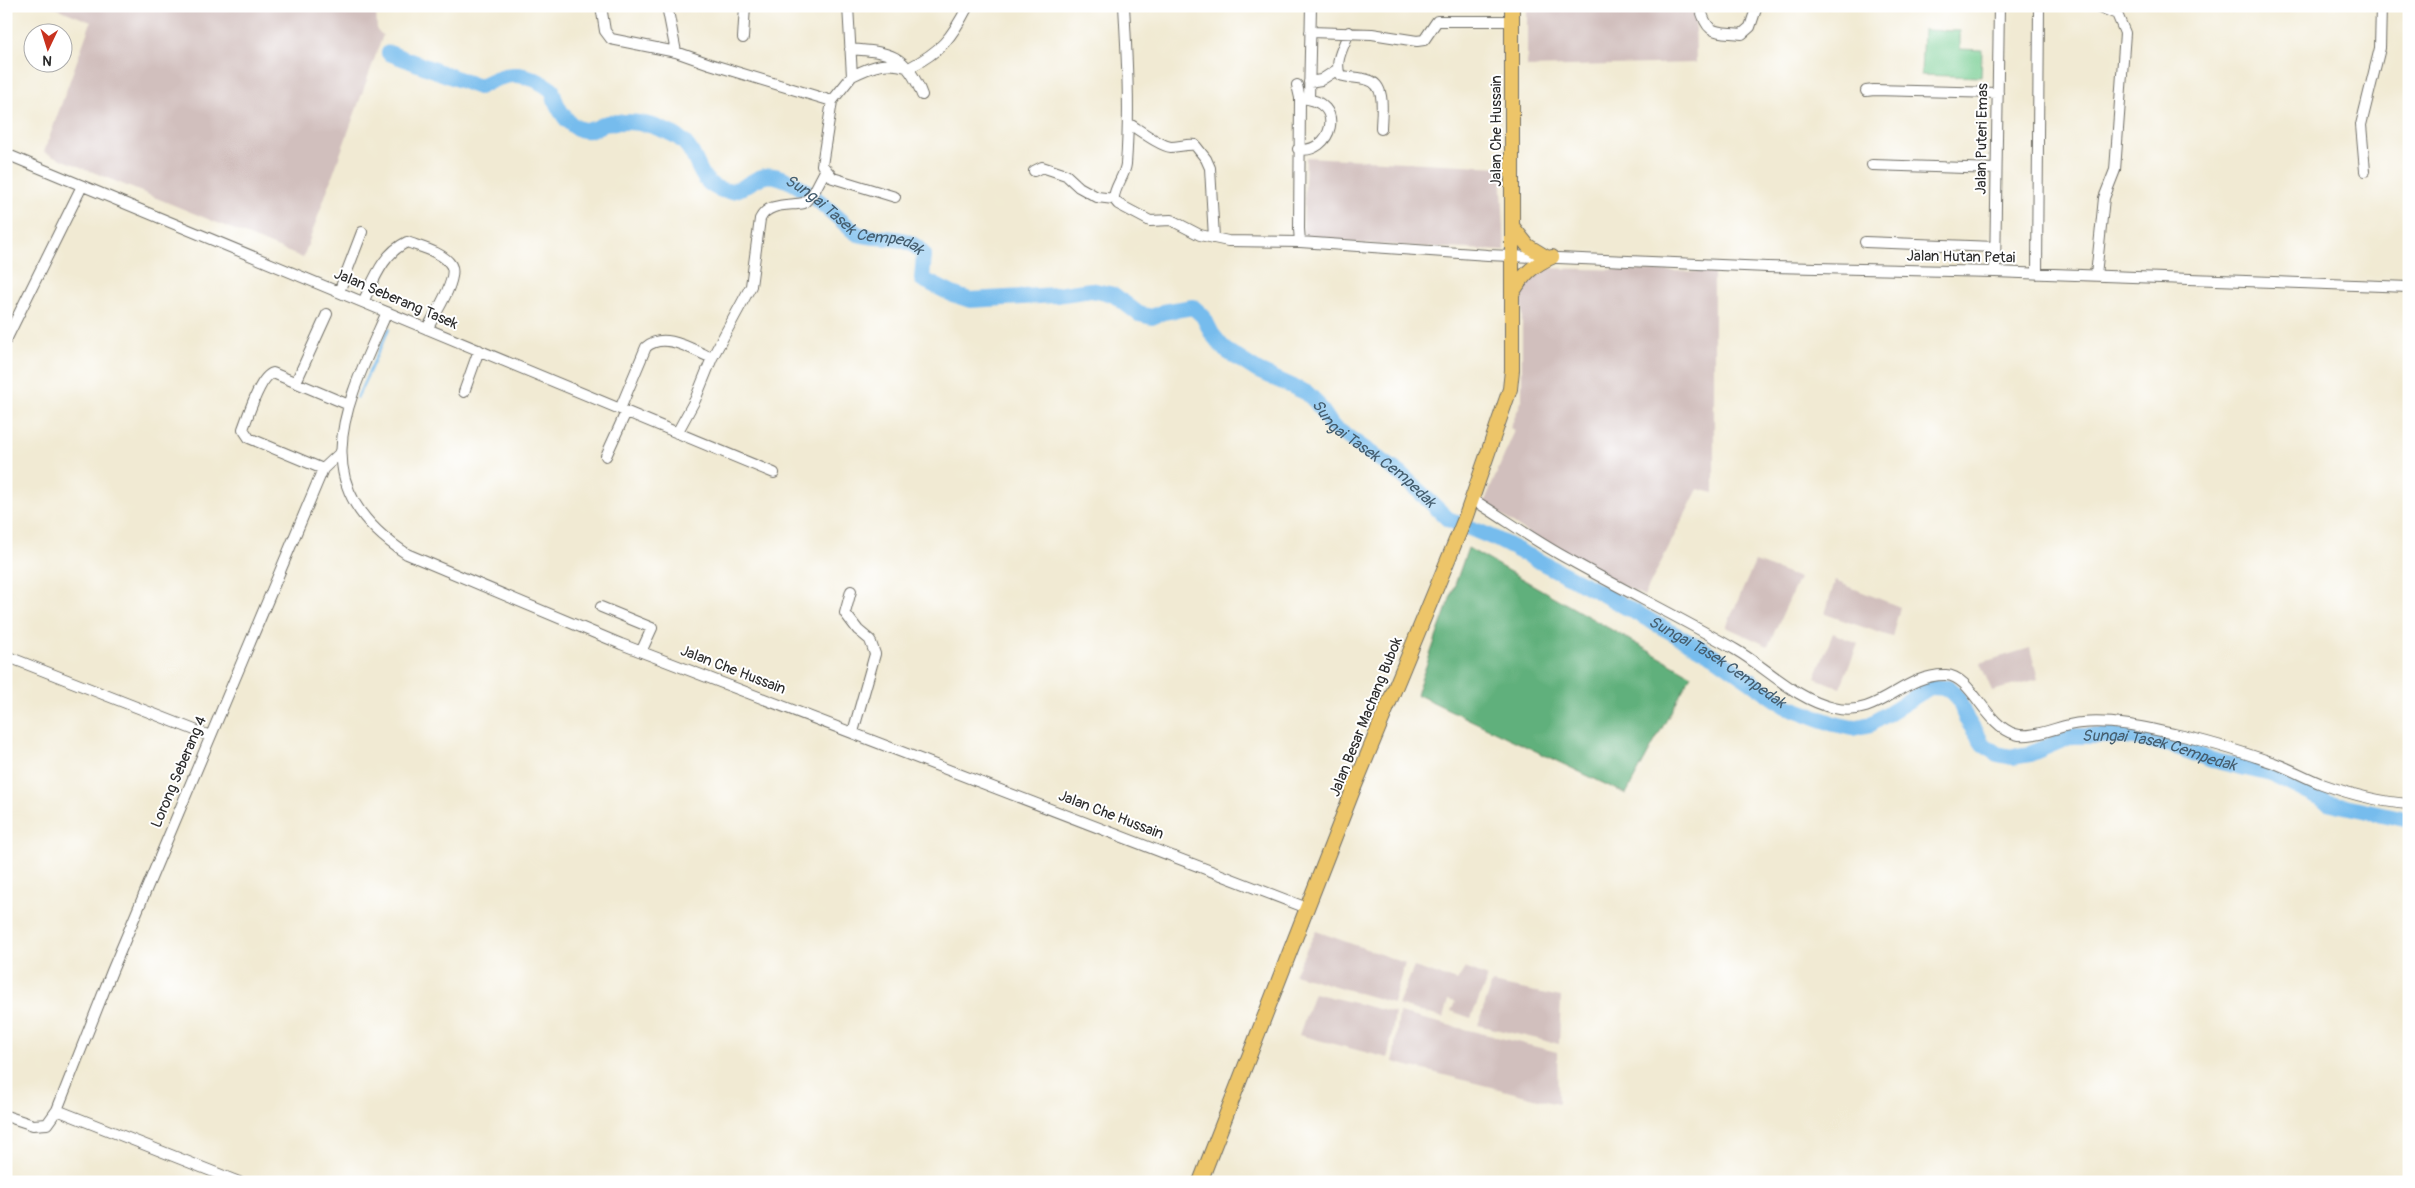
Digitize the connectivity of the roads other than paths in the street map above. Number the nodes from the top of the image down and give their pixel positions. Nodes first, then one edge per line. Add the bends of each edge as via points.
1 (601, 6) edge
2 (659, 6) edge
3 (667, 6) edge
4 (745, 6) edge
5 (848, 6) edge
6 (968, 6) edge
7 (1124, 6) edge
8 (1311, 6) edge
9 (1512, 6) edge
10 (1700, 6) edge
11 (1757, 6) edge
12 (1999, 6) edge
13 (2039, 6) edge
14 (2097, 6) edge
15 (2381, 6) edge
16 (669, 21) junction
17 (1512, 21) junction
18 (1310, 32) junction
19 (1349, 32) junction
20 (743, 38) dead end
21 (850, 49) junction
22 (676, 52) junction
23 (909, 68) junction
24 (1338, 69) junction
25 (852, 76) junction
26 (1309, 82) junction
27 (1297, 85) dead end
28 (1866, 91) dead end
29 (1998, 93) junction
30 (922, 94) dead end
31 (1305, 99) junction
32 (832, 101) junction
33 (1128, 123) junction
34 (1382, 130) dead end
35 (1299, 150) junction
36 (8, 158) edge
37 (1872, 165) dead end
38 (1996, 169) junction
39 (825, 171) junction
40 (1034, 171) dead end
41 (2366, 171) dead end
42 (82, 186) junction
43 (895, 197) dead end
44 (1114, 199) junction
45 (1512, 226) junction
46 (362, 232) dead end
47 (1214, 238) junction
48 (1300, 242) junction
49 (1865, 242) dead end
50 (1995, 247) junction
51 (1513, 255) junction
52 (1549, 257) junction
53 (1995, 272) junction
54 (2037, 274) junction
55 (2096, 276) junction
56 (2409, 287) edge
57 (339, 292) junction
58 (1513, 293) junction
59 (363, 302) junction
60 (387, 312) junction
61 (327, 314) dead end
62 (428, 329) junction
63 (6, 340) edge
64 (479, 350) junction
65 (712, 358) junction
66 (296, 382) junction
67 (464, 392) dead end
68 (349, 405) junction
69 (623, 410) junction
70 (677, 433) junction
71 (340, 453) junction
72 (606, 456) dead end
73 (323, 470) junction
74 (774, 473) dead end
75 (1472, 499) junction
76 (852, 591) dead end
77 (601, 607) dead end
78 (641, 652) junction
79 (6, 656) edge
80 (853, 732) junction
81 (210, 736) junction
82 (2409, 804) edge
83 (1307, 908) junction
84 (57, 1110) junction
85 (6, 1116) edge
86 (239, 1182) edge
87 (1200, 1182) edge

1 - 22 street via 605,31 611,39
2 - 16 street
3 - 16 street
4 - 20 street
5 - 21 street
6 - 23 street via 944,45
7 - 33 street
8 - 18 street
9 - 17 main road, Jalan Che Hussain
10 - 11 street via 1704,22 1714,31 1742,34 1750,27
12 - 29 street, Jalan Puteri Emas
13 - 54 street
14 - 55 street via 2117,14 2125,33 2115,170 2104,198
15 - 41 street via 2380,48 2361,125
16 - 22 street
17 - 19 street via 1437,22 1424,40 1417,41
17 - 45 main road, Jalan Che Hussain
18 - 19 street
18 - 26 street
19 - 24 street
21 - 23 street via 885,52
21 - 25 street
22 - 32 street
23 - 25 street via 892,63
23 - 30 street
24 - 26 street via 1321,80
24 - 34 street via 1340,75 1377,84
25 - 32 street
26 - 31 street
27 - 31 street
28 - 29 street
29 - 38 street, Jalan Puteri Emas
31 - 35 street
31 - 35 street via 1328,108 1329,130 1314,149
32 - 39 street via 822,165
33 - 44 street via 1126,167
33 - 47 street via 1164,145 1195,145 1206,159 1210,168
35 - 48 street
36 - 42 street, Jalan Seberang Tasek
37 - 38 street
38 - 50 street, Jalan Puteri Emas
39 - 43 street via 833,178
39 - 65 street via 804,203 769,208 763,212 751,286
40 - 44 street via 1042,167 1066,175 1097,197
42 - 57 street, Jalan Seberang Tasek
42 - 63 street
44 - 47 street, Jalan Hutan Petai via 1138,216 1170,220 1200,235
45 - 51 main road, Jalan Che Hussain
45 - 52 main road via 1528,246
46 - 57 street
47 - 48 street, Jalan Hutan Petai
48 - 51 street, Jalan Hutan Petai
49 - 50 street
50 - 53 street, Jalan Puteri Emas
51 - 52 street, Jalan Hutan Petai
51 - 58 main road, Jalan Besar Machang Bubok
52 - 53 street, Jalan Hutan Petai via 1767,267
52 - 58 main road via 1528,271
53 - 54 street, Jalan Hutan Petai
54 - 55 street, Jalan Hutan Petai
55 - 56 street, Jalan Hutan Petai
57 - 59 street, Jalan Seberang Tasek
58 - 75 main road, Jalan Besar Machang Bubok via 1510,389
59 - 60 street, Jalan Seberang Tasek
59 - 62 street via 389,254 407,242 430,250 450,263 453,270 449,287
60 - 62 street, Jalan Seberang Tasek
60 - 68 street, Jalan Che Hussain
61 - 66 street
62 - 64 street, Jalan Seberang Tasek
64 - 67 street
64 - 69 street, Jalan Seberang Tasek
65 - 69 street via 677,343 660,339 653,341 646,347
65 - 70 street
66 - 68 street
66 - 73 street via 273,373 265,377 243,429 245,434
68 - 71 street, Jalan Che Hussain
69 - 70 street, Jalan Seberang Tasek
69 - 72 street
70 - 74 street, Jalan Seberang Tasek
71 - 73 street, Lorong Seberang 4
71 - 78 street, Jalan Che Hussain via 351,496 360,513 377,532 407,554
73 - 81 street, Lorong Seberang 4
75 - 82 street via 1568,559 1702,630 1785,684 1829,708 1863,710 1905,686 1937,675 1950,675 1959,678 1993,721 2019,736 2079,723 2109,722 2138,726 2276,764 2321,784 2370,799
75 - 83 main road, Jalan Besar Machang Bubok
76 - 80 street via 844,613 870,640 874,654
77 - 78 street via 652,628
78 - 80 street, Jalan Che Hussain
79 - 81 street
80 - 83 street, Jalan Che Hussain
81 - 84 street, Lorong Seberang 4
83 - 87 main road, Jalan Besar Machang Bubok
84 - 85 street via 47,1124 33,1125
84 - 86 street

